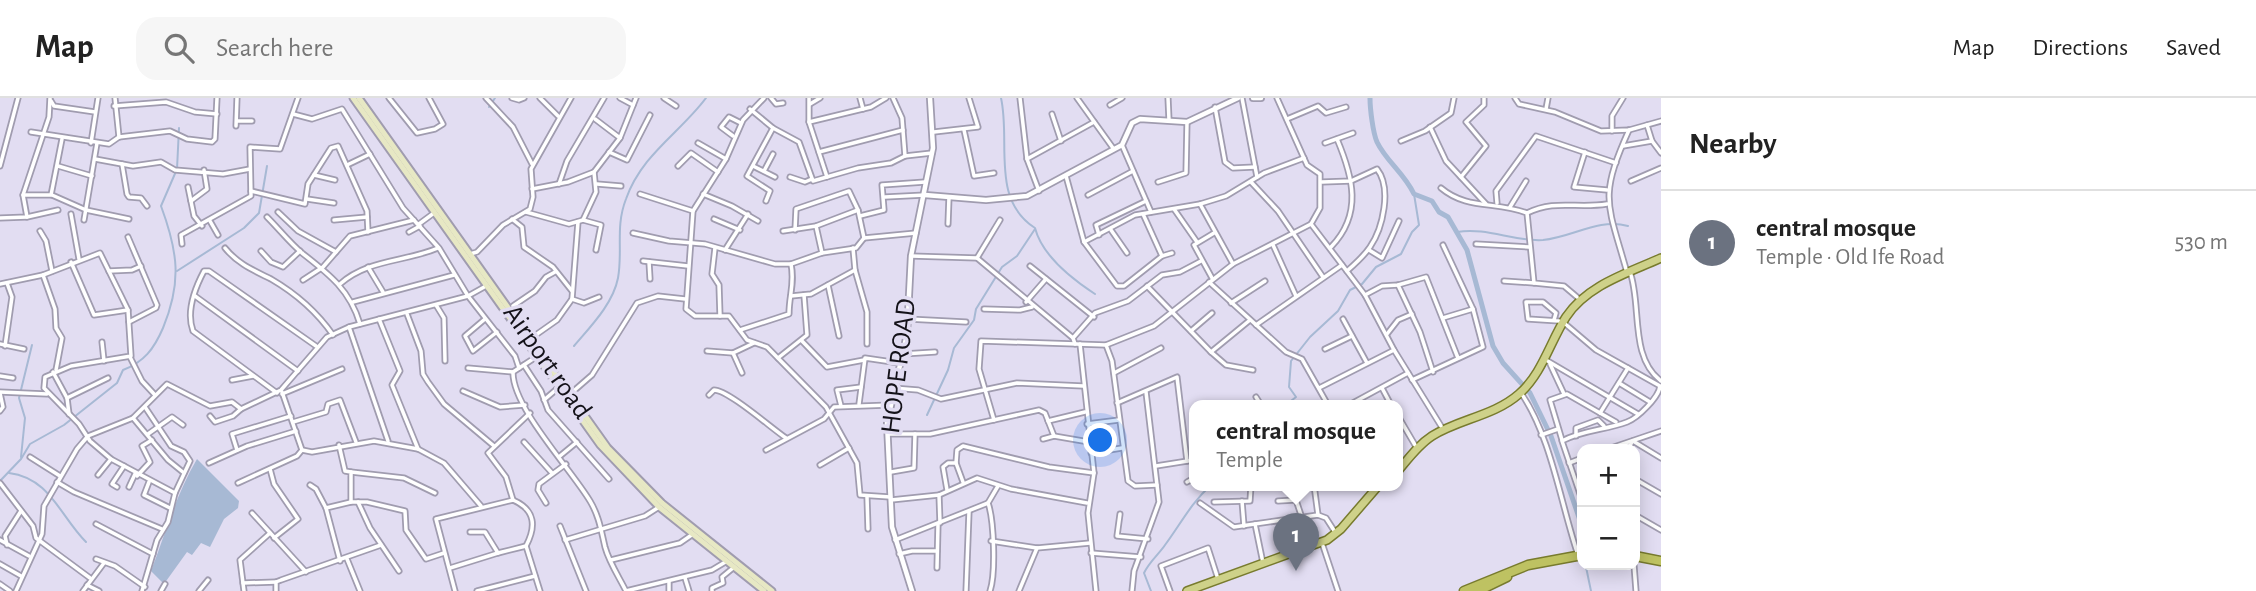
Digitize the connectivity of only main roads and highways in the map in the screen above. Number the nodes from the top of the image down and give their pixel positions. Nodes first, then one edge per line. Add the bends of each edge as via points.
1 (353, 98) edge
2 (359, 98) edge
3 (399, 158) junction
4 (1661, 256) edge
5 (1618, 275) junction
6 (513, 319) junction
7 (1559, 321) junction
8 (1525, 386) junction
9 (1504, 402) junction
10 (578, 411) junction
11 (1403, 458) edge
12 (1403, 466) edge
13 (1375, 491) edge
14 (1377, 491) edge
15 (1577, 557) edge
16 (1577, 557) edge
17 (1640, 561) edge
18 (1661, 563) edge
19 (1242, 573) junction
20 (1495, 588) edge
21 (762, 590) edge
22 (772, 591) edge
23 (1187, 591) edge
24 (1198, 591) edge
25 (1464, 591) edge
26 (1478, 591) edge

1 - 3 main road, Airport road
2 - 3 main road, Airport road
3 - 6 main road, Airport road
3 - 6 main road, Airport road
4 - 5 main road
5 - 7 main road via 1580,300
5 - 7 main road via 1577,297
6 - 10 main road, Airport road
6 - 10 main road, Airport road
7 - 8 main road
7 - 8 main road via 1547,361
8 - 9 main road
9 - 11 main road via 1441,426
9 - 12 main road via 1430,437
10 - 21 main road, Airport road via 610,458 659,507
10 - 22 main road, Airport road via 653,494
13 - 19 main road via 1336,534
14 - 19 main road via 1344,531 1323,546
15 - 20 highway via 1527,570
16 - 25 highway via 1517,568
17 - 18 highway
19 - 23 main road
19 - 24 main road
20 - 26 highway

